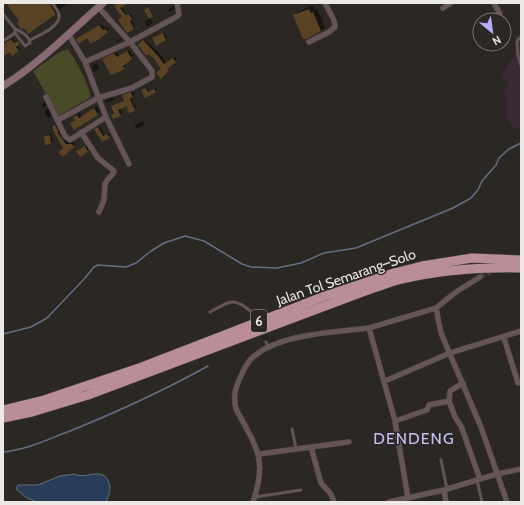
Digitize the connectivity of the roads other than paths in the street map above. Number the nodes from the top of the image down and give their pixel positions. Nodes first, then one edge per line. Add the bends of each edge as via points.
1 (52, 3) edge
2 (176, 3) edge
3 (325, 3) edge
4 (451, 3) edge
5 (494, 3) edge
6 (100, 5) edge
7 (443, 8) dead end
8 (499, 12) edge
9 (3, 14) edge
10 (15, 29) junction
11 (15, 33) junction
12 (69, 35) junction
13 (521, 37) edge
14 (30, 40) junction
15 (3, 41) edge
16 (130, 42) junction
17 (309, 42) dead end
18 (85, 62) junction
19 (521, 66) edge
20 (3, 86) edge
21 (46, 97) dead end
22 (98, 98) junction
23 (106, 117) junction
24 (58, 120) junction
25 (81, 132) junction
26 (129, 164) dead end
27 (99, 212) dead end
28 (521, 260) edge
29 (521, 268) edge
30 (480, 277) tunnel mouth
31 (436, 308) junction
32 (210, 312) dead end
33 (253, 313) dead end
34 (369, 328) junction
35 (521, 332) edge
36 (504, 338) junction
37 (266, 342) dead end
38 (269, 348) junction
39 (450, 354) junction
40 (385, 380) junction
41 (463, 383) junction
42 (518, 383) dead end
43 (449, 401) junction
44 (3, 410) edge
45 (3, 418) edge
46 (395, 420) junction
47 (292, 429) dead end
48 (349, 442) dead end
49 (311, 447) junction
50 (296, 450) junction
51 (259, 454) junction
52 (441, 460) dead end
53 (521, 469) edge
54 (497, 474) junction
55 (478, 480) junction
56 (301, 490) dead end
57 (445, 490) junction
58 (408, 498) junction
59 (253, 500) edge
60 (334, 502) edge
61 (389, 502) edge
62 (446, 502) edge
63 (482, 502) edge
64 (507, 502) edge

1 - 14 lane via 60,17 58,21
2 - 16 street via 179,16
3 - 17 street via 335,27
4 - 7 street
5 - 8 street
6 - 12 street
6 - 16 street
9 - 10 lane
10 - 11 lane
10 - 14 lane
11 - 14 lane via 25,46
11 - 15 lane
12 - 18 street
12 - 20 street
13 - 19 lane via 517,41 517,47
16 - 18 street
16 - 22 street via 152,71 152,77 132,88
18 - 22 street
21 - 24 street
22 - 23 street
22 - 24 street
23 - 25 street
23 - 26 street
24 - 25 street via 67,139 70,140
25 - 27 street via 98,158 114,172 105,184 104,200
28 - 44 highway, Jalan Tol Semarang–Solo / 6 via 472,258 394,273 325,296 142,367 44,400
29 - 45 highway, Jalan Tol Semarang–Solo / 6 via 458,269 397,280 81,398
30 - 31 street
31 - 34 street
31 - 39 street via 441,333
32 - 33 lane via 234,301
34 - 38 street via 297,337
34 - 40 street
35 - 36 street
36 - 39 street
36 - 42 street
37 - 38 lane
38 - 51 street via 250,360 235,389 236,409
39 - 40 street
39 - 41 street
40 - 46 street
41 - 43 street via 450,391
41 - 54 street
43 - 46 street via 430,404 427,410
43 - 55 street via 461,426
46 - 58 street
47 - 50 lane
48 - 49 street
49 - 50 street
49 - 60 street via 321,483 328,489
50 - 51 street
51 - 59 street via 260,470
52 - 57 lane
53 - 54 street
54 - 55 street
54 - 64 street
55 - 57 street
55 - 63 lane
56 - 59 lane
57 - 58 street
57 - 62 street
58 - 61 street

